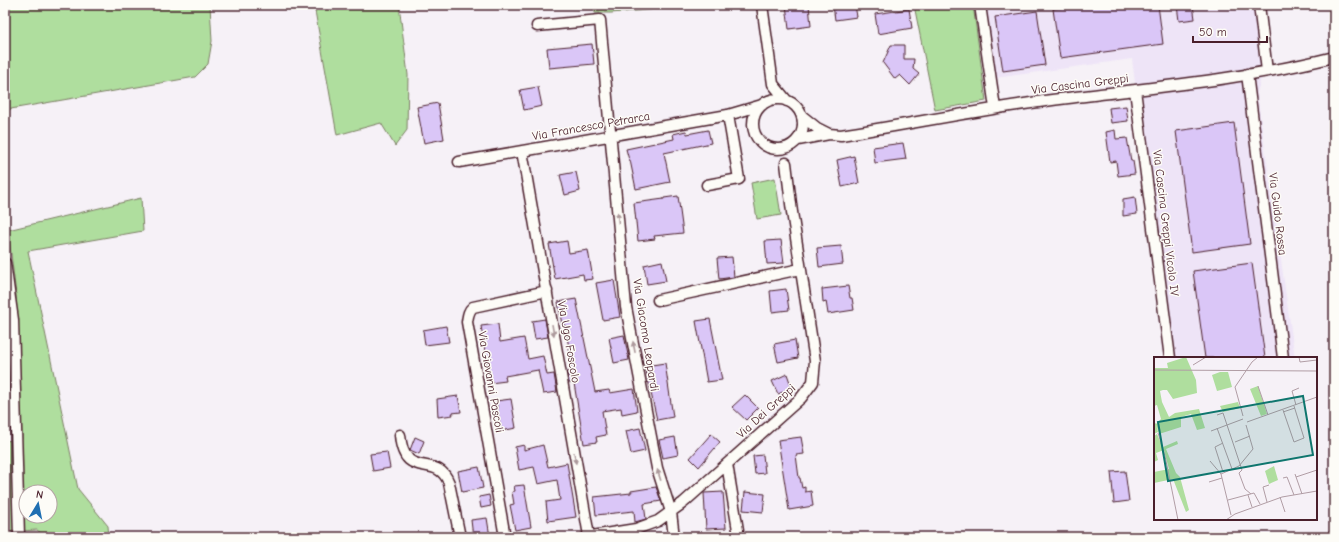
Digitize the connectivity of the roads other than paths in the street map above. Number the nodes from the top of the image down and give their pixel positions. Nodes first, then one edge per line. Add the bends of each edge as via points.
1 (762, 5) edge
2 (980, 5) edge
3 (1259, 5) edge
4 (537, 26) dead end
5 (1334, 57) edge
6 (1267, 71) junction
7 (1247, 74) junction
8 (773, 84) junction
9 (1135, 90) junction
10 (787, 101) junction
11 (764, 104) junction
12 (995, 108) junction
13 (728, 115) junction
14 (802, 116) junction
15 (753, 129) junction
16 (829, 134) junction
17 (611, 136) junction
18 (795, 143) junction
19 (771, 148) junction
20 (522, 151) junction
21 (459, 162) dead end
22 (786, 163) junction
23 (707, 185) dead end
24 (5, 264) edge
25 (800, 269) junction
26 (547, 291) junction
27 (658, 300) dead end
28 (1170, 357) edge
29 (1283, 357) edge
30 (400, 435) dead end
31 (727, 464) junction
32 (671, 512) junction
33 (738, 530) dead end
34 (589, 536) edge
35 (19, 537) edge
36 (460, 537) edge
37 (505, 537) edge
38 (586, 537) edge
39 (674, 537) edge

1 - 8 street
2 - 12 street
3 - 6 street
4 - 17 street, Via Giacomo Leopardi via 600,20
5 - 6 street, Via Cascina Greppi
6 - 7 street, Via Cascina Greppi
7 - 9 street, Via Cascina Greppi
7 - 29 street, Via Guido Rossa
8 - 10 street
8 - 11 street
9 - 12 street, Via Cascina Greppi
9 - 28 street, Via Cascina Greppi Vicolo IV
10 - 11 street via 770,100
10 - 14 street via 793,104
11 - 13 street, Via Francesco Petrarca
11 - 15 street via 756,112
12 - 16 street, Via Cascina Greppi via 841,135
13 - 15 street via 741,118
13 - 17 street, Via Francesco Petrarca
13 - 23 street via 739,180
14 - 16 street
14 - 18 street via 802,132
15 - 19 street via 759,140
16 - 18 street, Via Cascina Greppi
17 - 20 street, Via Francesco Petrarca
32 -> 17 street, Via Giacomo Leopardi via 657,468 626,307
18 - 19 street via 785,149
18 - 22 street
19 - 22 street
20 - 21 street, Via Francesco Petrarca
20 - 26 street, Via Ugo Foscolo
22 - 25 street, Via Dei Greppi
24 - 35 street via 13,320
25 - 27 street
25 - 31 street, Via Dei Greppi via 815,361 813,382 801,398
26 -> 34 street, Via Ugo Foscolo
26 - 37 street, Via Giovanni Pascoli via 469,310 467,322
30 - 36 street via 401,446 407,459 412,463 438,468 446,475
31 - 32 street, Via Dei Greppi
31 - 33 street
32 - 34 street, Via Dei Greppi via 647,526
32 - 39 street, Via Giacomo Leopardi
34 - 38 street, Via Dei Greppi

